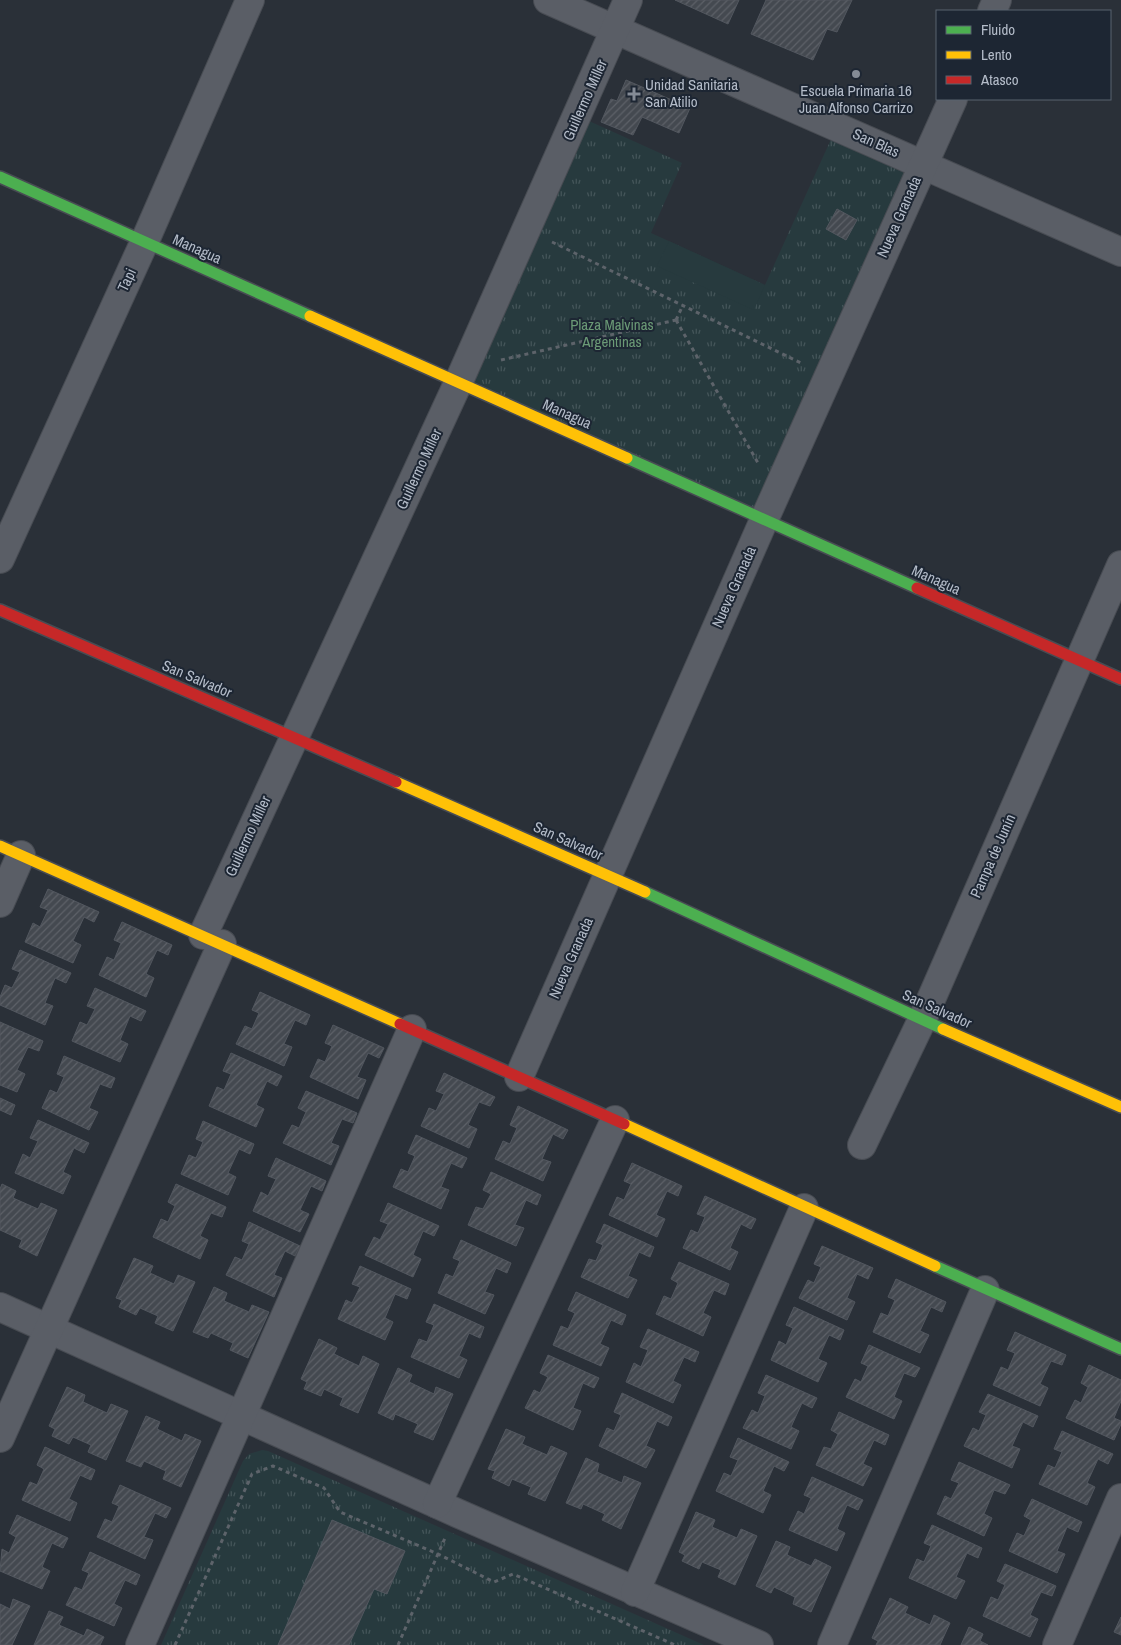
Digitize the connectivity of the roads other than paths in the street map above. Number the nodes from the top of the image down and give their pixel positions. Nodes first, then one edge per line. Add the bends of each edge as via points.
1 (250, 0) edge
2 (548, 0) edge
3 (628, 0) edge
4 (615, 31) junction
5 (953, 100) edge
6 (923, 165) junction
7 (0, 177) edge
8 (144, 242) junction
9 (1121, 252) edge
10 (462, 374) junction
11 (764, 520) junction
12 (0, 559) edge
13 (1121, 565) edge
14 (0, 610) edge
15 (1079, 660) junction
16 (1121, 679) edge
17 (294, 737) junction
18 (10, 850) edge
19 (608, 875) junction
20 (0, 904) edge
21 (212, 939) junction
22 (922, 1020) junction
23 (412, 1029) junction
24 (518, 1077) junction
25 (1121, 1107) edge
26 (615, 1120) junction
27 (862, 1145) dead end
28 (804, 1208) junction
29 (985, 1290) junction
30 (0, 1307) edge
31 (49, 1328) junction
32 (1121, 1349) edge
33 (242, 1414) junction
34 (0, 1438) edge
35 (1121, 1498) edge
36 (447, 1508) junction
37 (634, 1592) junction
38 (140, 1645) edge
39 (759, 1645) edge
40 (832, 1645) edge
41 (1057, 1645) edge

1 - 8 street, Tapi
2 - 4 street, San Blas
3 - 4 street, Guillermo Miller
4 - 6 street, San Blas
4 - 10 street, Guillermo Miller
5 - 6 street, Nueva Granada
6 - 9 street, San Blas
6 - 11 street, Nueva Granada
7 - 8 street, Managua
8 - 10 street, Managua
8 - 12 street, Tapi
10 - 11 street, Managua
10 - 17 street, Guillermo Miller
11 - 15 street, Managua
11 - 19 street, Nueva Granada
13 - 15 street, Pampa de Junín
14 - 17 street, San Salvador
15 - 16 street, Managua
15 - 22 street, Pampa de Junín
17 - 19 street, San Salvador
17 - 21 street, Guillermo Miller
18 - 20 street
18 - 21 street
19 - 22 street, San Salvador
19 - 24 street, Nueva Granada
21 - 23 street
21 - 31 street, Guillermo Miller
22 - 25 street, San Salvador
22 - 27 street, Pampa de Junín
23 - 24 street
23 - 33 street
24 - 26 street
26 - 28 street
26 - 36 street
28 - 29 street
28 - 37 street
29 - 32 street
29 - 40 street
30 - 31 street
31 - 33 street
31 - 34 street, Guillermo Miller
33 - 36 street
33 - 38 street
35 - 41 street
36 - 37 street
37 - 39 street

